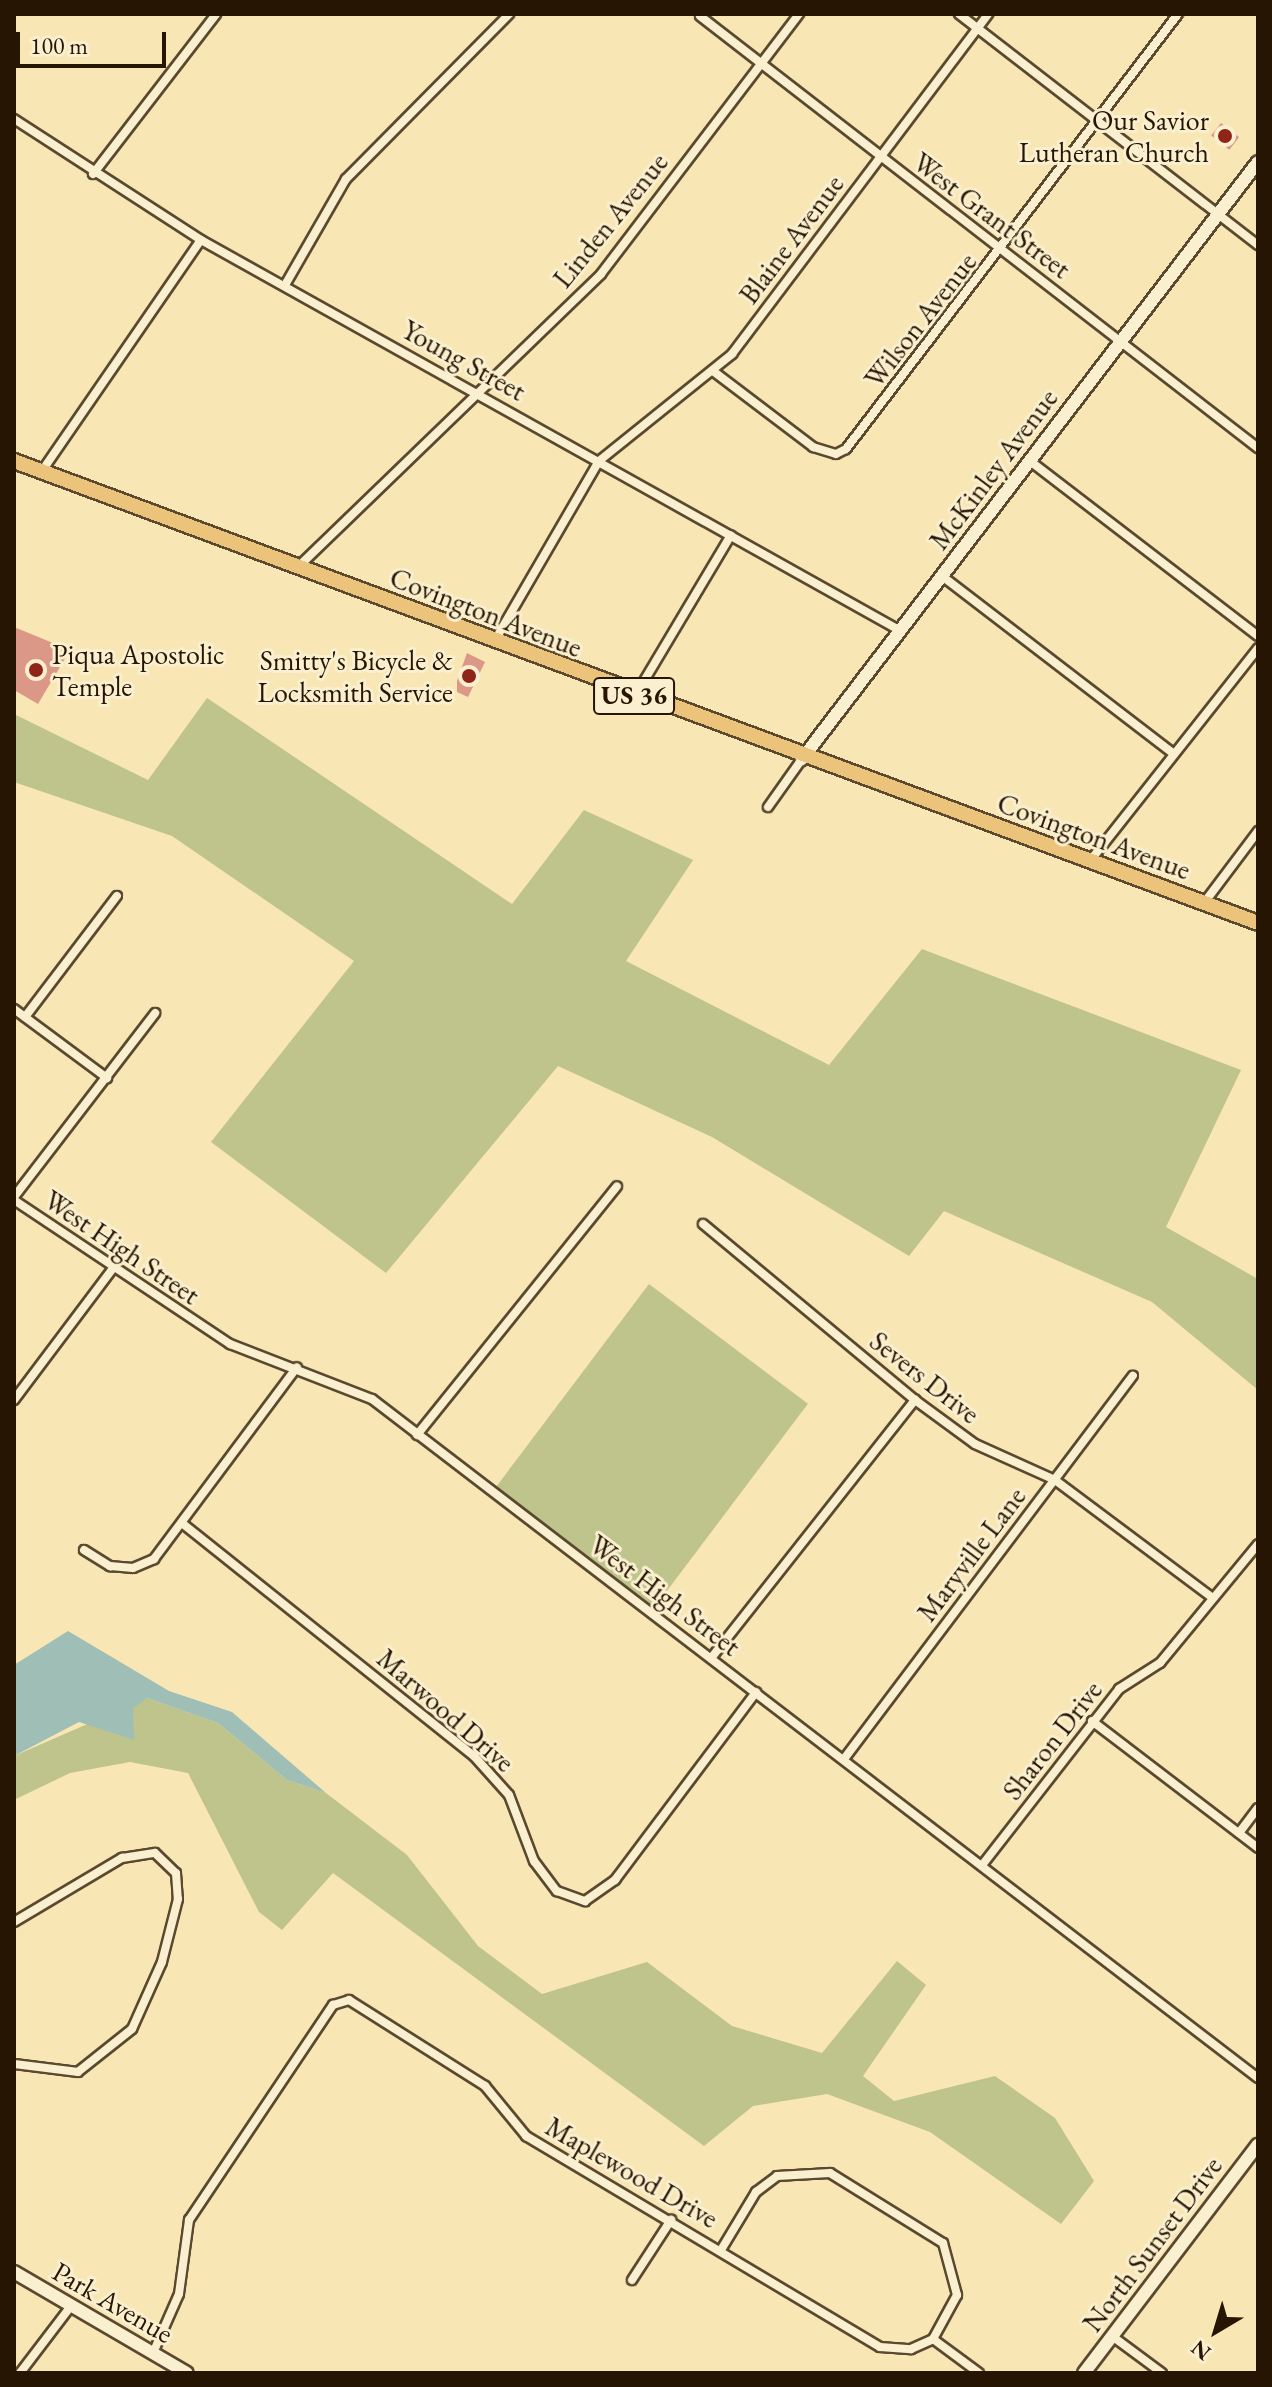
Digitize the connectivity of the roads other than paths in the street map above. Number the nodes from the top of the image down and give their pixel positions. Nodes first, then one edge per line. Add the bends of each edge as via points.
1 (216, 14) edge
2 (509, 14) edge
3 (799, 14) edge
4 (959, 14) edge
5 (988, 14) edge
6 (1178, 14) edge
7 (700, 16) dead end
8 (977, 28) junction
9 (760, 65) junction
10 (14, 119) edge
11 (1097, 122) junction
12 (880, 157) junction
13 (1258, 162) edge
14 (93, 174) junction
15 (1217, 214) junction
16 (201, 240) junction
17 (1258, 245) edge
18 (1001, 250) junction
19 (285, 285) junction
20 (1120, 340) junction
21 (713, 371) junction
22 (479, 394) junction
23 (1258, 448) edge
24 (14, 461) edge
25 (599, 461) junction
26 (1030, 461) junction
27 (42, 471) junction
28 (731, 535) junction
29 (296, 569) junction
30 (942, 576) junction
31 (899, 630) junction
32 (1258, 636) edge
33 (494, 643) junction
34 (1258, 648) edge
35 (635, 697) junction
36 (1174, 754) junction
37 (802, 759) junction
38 (768, 807) dead end
39 (1258, 831) edge
40 (1089, 863) junction
41 (117, 896) dead end
42 (1204, 903) junction
43 (1258, 923) edge
44 (14, 1009) edge
45 (155, 1013) dead end
46 (25, 1017) junction
47 (107, 1078) junction
48 (617, 1186) dead end
49 (14, 1199) edge
50 (703, 1224) dead end
51 (113, 1268) junction
52 (297, 1367) junction
53 (1133, 1376) dead end
54 (14, 1400) edge
55 (915, 1400) junction
56 (417, 1435) junction
57 (1055, 1480) junction
58 (182, 1523) junction
59 (1258, 1544) edge
60 (84, 1550) dead end
61 (1213, 1598) junction
62 (712, 1657) junction
63 (756, 1692) junction
64 (1092, 1721) junction
65 (844, 1759) junction
66 (1258, 1808) edge
67 (1239, 1833) junction
68 (1258, 1848) edge
69 (983, 1864) junction
70 (14, 1922) edge
71 (14, 2064) edge
72 (1258, 2078) edge
73 (1258, 2145) edge
74 (671, 2220) junction
75 (721, 2250) junction
76 (14, 2272) edge
77 (632, 2280) dead end
78 (71, 2306) junction
79 (1112, 2336) junction
80 (933, 2339) junction
81 (153, 2353) junction
82 (20, 2373) edge
83 (187, 2373) edge
84 (979, 2373) edge
85 (1084, 2373) edge
86 (1162, 2373) edge

1 - 14 street
2 - 19 street via 346,179
3 - 9 street, Linden Avenue
4 - 8 street
5 - 8 street, Blaine Avenue
6 - 11 street, Wilson Avenue
7 - 9 street, West Grant Street
8 - 11 street
8 - 12 street, Blaine Avenue
9 - 12 street, West Grant Street
9 - 22 street, Linden Avenue via 601,274
10 - 14 street, Young Street
11 - 15 street
11 - 18 street, Wilson Avenue
12 - 18 street, West Grant Street
12 - 21 street, Blaine Avenue
13 - 15 street, McKinley Avenue
14 - 16 street, Young Street
15 - 17 street
15 - 20 street, McKinley Avenue
16 - 19 street, Young Street
16 - 27 street
18 - 20 street, West Grant Street
18 - 21 street, Wilson Avenue via 856,440 836,454 813,447
19 - 22 street, Young Street
20 - 23 street, West Grant Street
20 - 26 street, McKinley Avenue
21 - 25 street, Blaine Avenue
22 - 25 street, Young Street
22 - 29 street, Linden Avenue
24 - 27 main road, Covington Avenue / US 36
25 - 28 street, Young Street
25 - 33 street
26 - 30 street, McKinley Avenue
26 - 32 street
27 - 29 main road, Covington Avenue / US 36
28 - 31 street, Young Street
28 - 35 street
29 - 33 main road, Covington Avenue / US 36
30 - 31 street, McKinley Avenue
30 - 36 street
31 - 37 street, McKinley Avenue
33 - 35 main road, Covington Avenue / US 36
34 - 36 street
35 - 37 main road, Covington Avenue / US 36
36 - 40 street
37 - 38 street, McKinley Avenue
37 - 40 main road, Covington Avenue / US 36
39 - 42 street
40 - 42 main road, Covington Avenue / US 36
41 - 46 street
42 - 43 main road, Covington Avenue / US 36
44 - 46 street
45 - 47 street
46 - 47 street
47 - 49 street
48 - 56 street
49 - 51 street, West High Street
50 - 55 street, Severs Drive
51 - 52 street, West High Street via 230,1344
51 - 54 street
52 - 56 street, West High Street via 372,1399
52 - 58 street
53 - 57 street, Maryville Lane
55 - 57 street, Severs Drive via 975,1444
55 - 62 street
56 - 62 street, West High Street
57 - 61 street, Severs Drive
57 - 65 street, Maryville Lane
58 - 60 street via 154,1559 133,1568 110,1566
58 - 63 street, Marwood Drive via 474,1756 509,1795 534,1861 557,1891 585,1901 615,1880
59 - 61 street, Sharon Drive
61 - 64 street, Sharon Drive via 1160,1663 1119,1689
62 - 63 street, West High Street
63 - 65 street, West High Street
64 - 67 street
64 - 69 street, Sharon Drive
65 - 69 street, West High Street
66 - 67 street
67 - 68 street
69 - 72 street, West High Street
70 - 71 street via 122,1858 155,1853 176,1873 178,1899 162,1962 132,2029 78,2072
73 - 79 street, North Sunset Drive
74 - 75 street, Maplewood Drive
74 - 77 street
74 - 81 street, Maplewood Drive via 526,2136 485,2086 349,2000 333,2005 189,2220 179,2294
75 - 80 street, Maplewood Drive via 880,2347 911,2349
75 - 80 street via 756,2192 777,2176 830,2173 943,2243 957,2295
76 - 78 street, Park Avenue
78 - 81 street, Park Avenue
78 - 82 street
79 - 85 street, North Sunset Drive
79 - 86 street
80 - 84 street
81 - 83 street, Park Avenue

